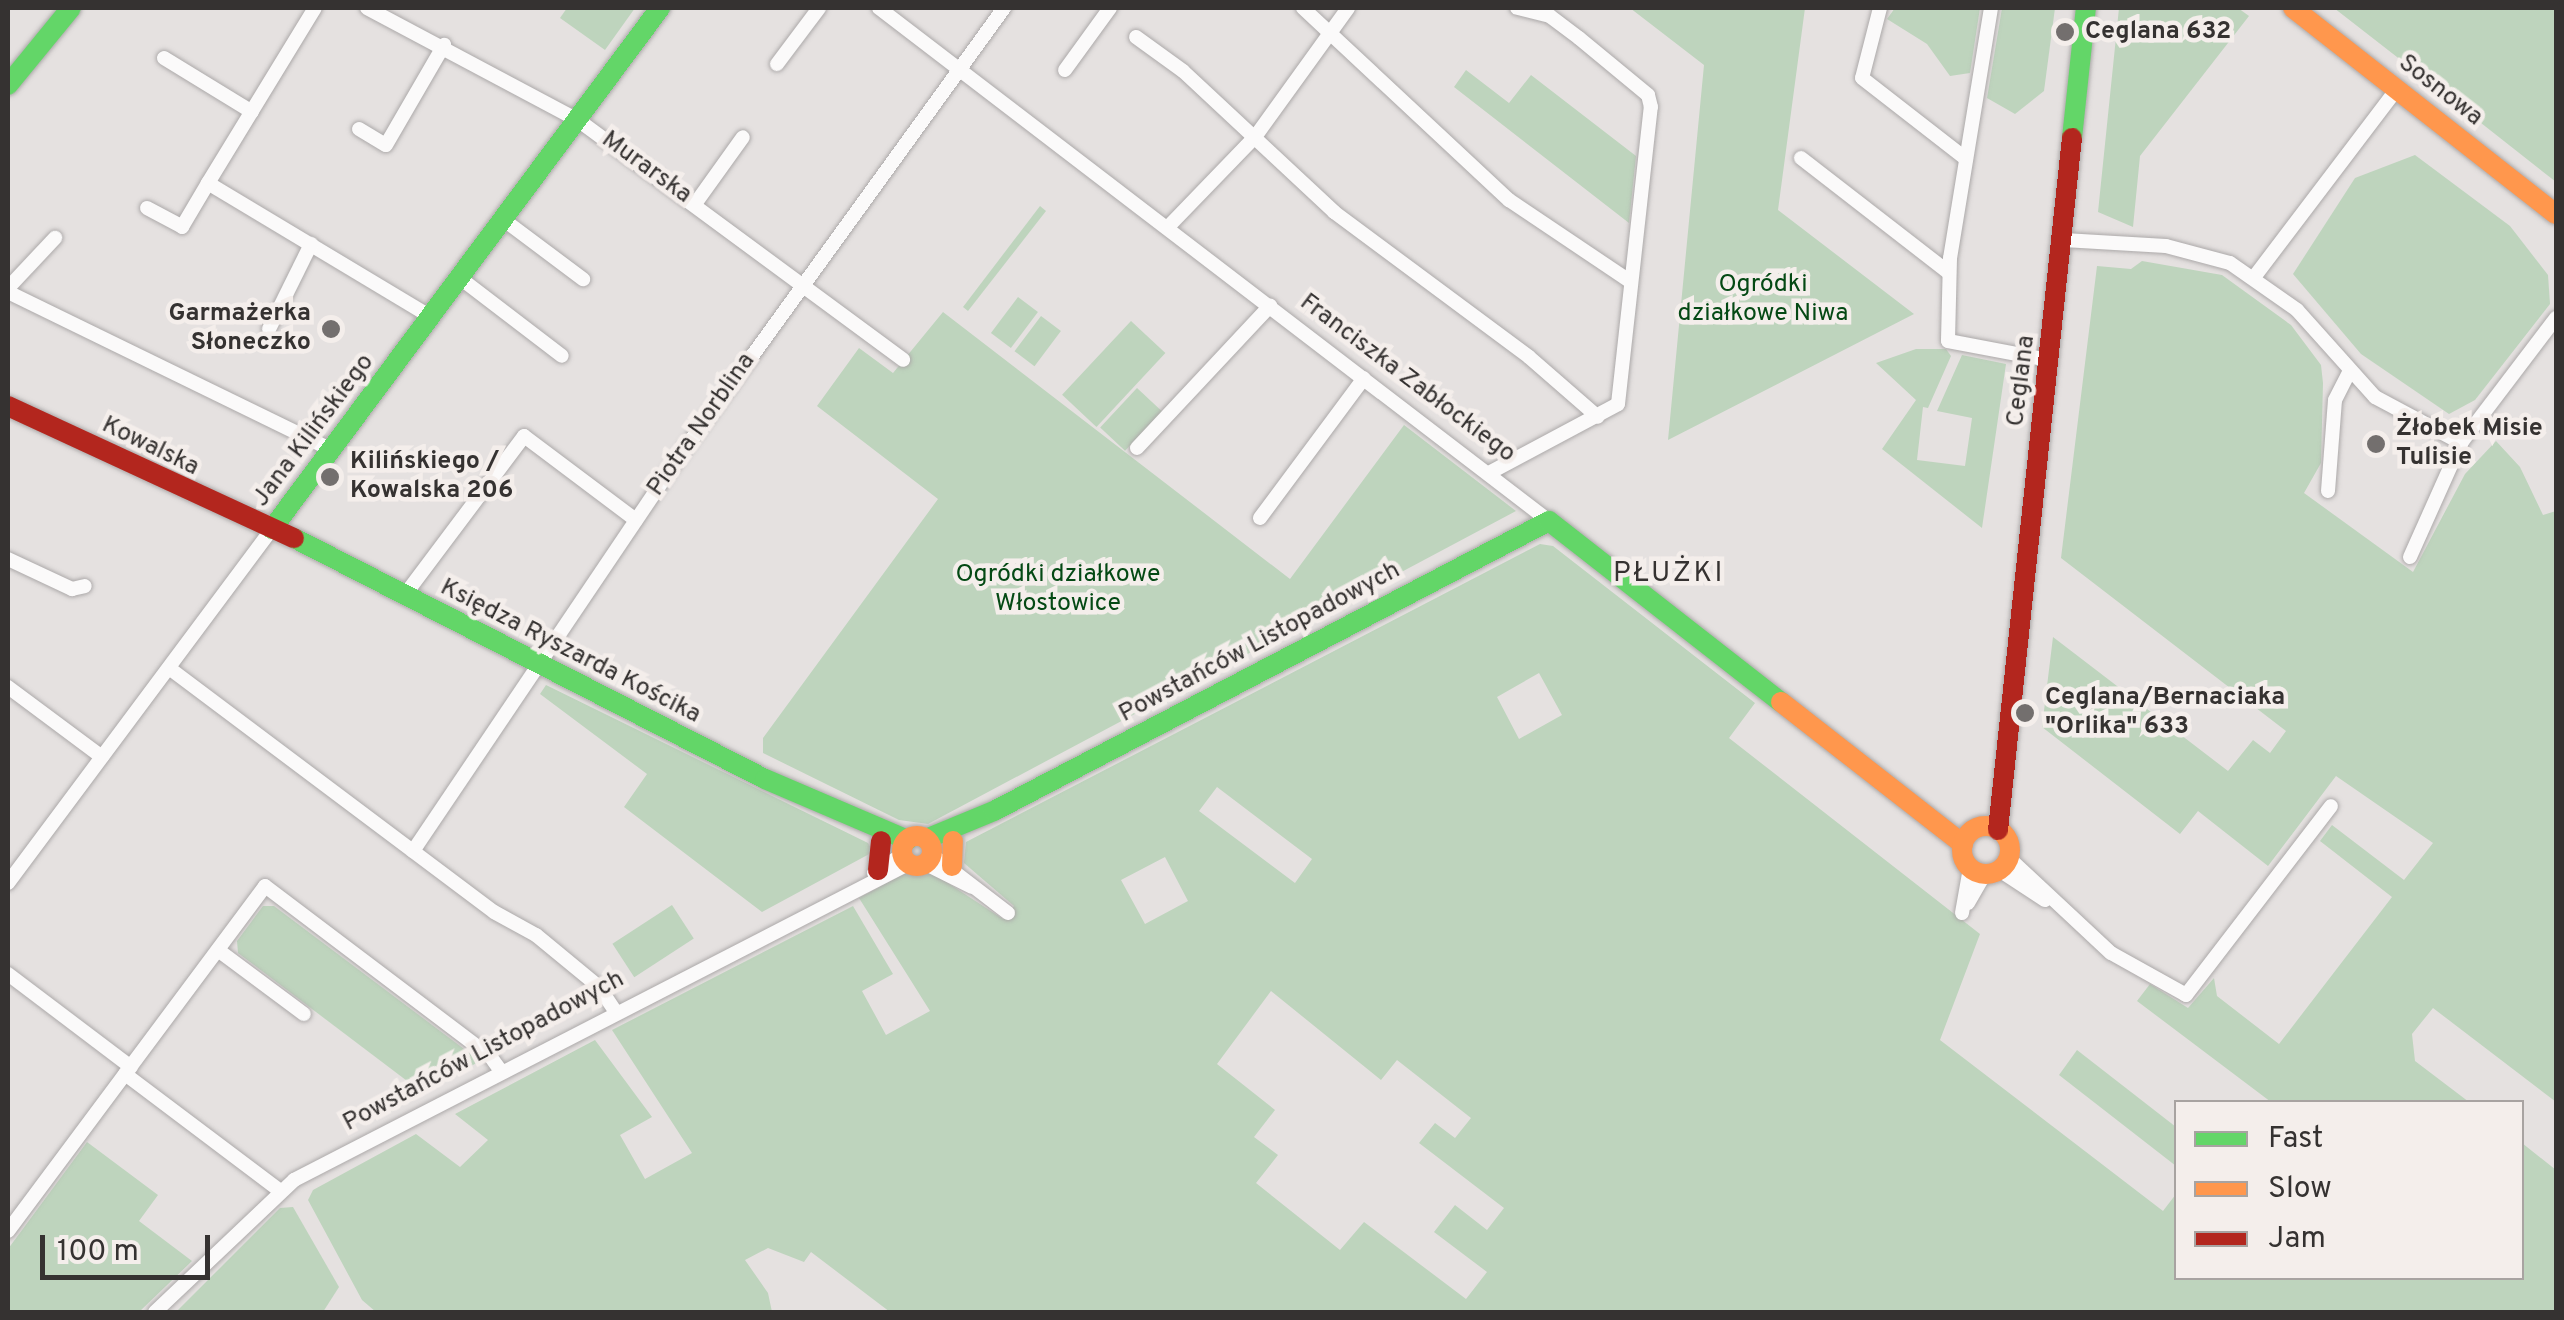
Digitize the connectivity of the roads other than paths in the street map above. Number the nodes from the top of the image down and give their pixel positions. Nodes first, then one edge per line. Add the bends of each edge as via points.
1 (71, 8) edge
2 (315, 8) edge
3 (367, 8) edge
4 (660, 8) edge
5 (818, 8) edge
6 (879, 8) edge
7 (1004, 8) edge
8 (1110, 8) edge
9 (1303, 8) edge
10 (1348, 8) edge
11 (1517, 8) edge
12 (1880, 8) edge
13 (1990, 8) edge
14 (2086, 8) edge
15 (2293, 8) edge
16 (1330, 33) junction
17 (1136, 37) dead end
18 (444, 45) junction
19 (164, 58) dead end
20 (778, 64) dead end
21 (960, 68) junction
22 (1065, 70) dead end
23 (8, 85) edge
24 (2397, 89) junction
25 (252, 112) junction
26 (578, 120) junction
27 (359, 129) dead end
28 (743, 137) dead end
29 (1254, 137) junction
30 (1801, 158) dead end
31 (1966, 159) junction
32 (208, 183) junction
33 (695, 204) junction
34 (147, 208) dead end
35 (2556, 214) edge
36 (504, 220) junction
37 (1166, 228) junction
38 (55, 238) dead end
39 (2064, 240) junction
40 (311, 244) junction
41 (1949, 273) junction
42 (2255, 276) junction
43 (460, 278) junction
44 (582, 279) dead end
45 (1630, 282) junction
46 (803, 285) junction
47 (8, 290) edge
48 (1270, 306) junction
49 (431, 316) junction
50 (2556, 318) edge
51 (269, 329) dead end
52 (562, 356) dead end
53 (903, 360) dead end
54 (2050, 360) junction
55 (2349, 372) junction
56 (1364, 378) junction
57 (8, 406) edge
58 (1598, 417) junction
59 (2461, 443) junction
60 (1137, 448) dead end
61 (332, 450) junction
62 (1489, 473) junction
63 (2328, 491) dead end
64 (1260, 518) dead end
65 (636, 520) junction
66 (1549, 520) junction
67 (272, 530) junction
68 (2410, 557) dead end
69 (8, 559) edge
70 (85, 586) dead end
71 (404, 596) junction
72 (543, 666) junction
73 (169, 668) junction
74 (8, 687) edge
75 (102, 757) junction
76 (2331, 806) dead end
77 (994, 811) junction
78 (846, 818) junction
79 (1979, 833) junction
80 (881, 841) junction
81 (953, 841) junction
82 (413, 852) junction
83 (917, 852) junction
84 (952, 866) junction
85 (1991, 868) junction
86 (873, 874) junction
87 (8, 883) edge
88 (977, 889) junction
89 (1008, 913) dead end
90 (218, 950) junction
91 (8, 974) edge
92 (615, 1011) junction
93 (304, 1014) dead end
94 (128, 1070) junction
95 (501, 1071) junction
96 (279, 1190) junction
97 (8, 1231) edge
98 (155, 1312) edge

1 - 23 street
2 - 25 street
3 - 18 street, Murarska
4 - 26 street, Jana Kilińskiego
5 - 20 street
6 - 21 street, Franciszka Zabłockiego
7 - 21 street, Piotra Norblina
8 - 22 street
9 - 16 street
10 - 16 street
11 - 45 street via 1550,16 1648,95
12 - 31 street via 1862,78
13 - 31 street
14 - 39 street, Ceglana
15 - 24 street, Sosnowa
16 - 29 street
16 - 45 street via 1508,200
17 - 29 street
18 - 26 street, Murarska
18 - 27 street via 386,146
19 - 25 street
21 - 37 street, Franciszka Zabłockiego
21 - 46 street, Piotra Norblina
24 - 35 street, Sosnowa
24 - 42 street
25 - 32 street
26 - 33 street, Murarska
26 - 36 street, Jana Kilińskiego
28 - 33 street
29 - 37 street
29 - 58 street via 1334,212 1484,322
30 - 41 street
31 - 41 street
32 - 34 street via 182,227
32 - 40 street
33 - 46 street, Murarska
36 - 43 street, Jana Kilińskiego
36 - 44 street
37 - 48 street, Franciszka Zabłockiego
38 - 47 street
39 - 42 street via 2187,250
39 - 54 street, Ceglana
40 - 49 street
40 - 51 street
41 - 54 street via 1948,340
42 - 55 street via 2297,310
43 - 49 street, Jana Kilińskiego
43 - 52 street
45 - 58 street via 1620,398
46 - 53 street, Murarska
46 - 65 street, Piotra Norblina
47 - 61 street
48 - 56 street, Franciszka Zabłockiego
48 - 60 street
49 - 61 street, Jana Kilińskiego
50 - 59 street
54 - 79 street, Ceglana via 2003,759
55 - 59 street via 2396,410
55 - 63 street via 2335,400
56 - 62 street, Franciszka Zabłockiego
56 - 64 street
57 - 67 street, Kowalska
58 - 62 street
59 - 68 street
61 - 67 street, Jana Kilińskiego
62 - 66 street, Franciszka Zabłockiego
65 - 71 street via 524,436
65 - 72 street, Piotra Norblina
66 - 77 street, Powstańców Listopadowych
66 - 79 street, Franciszka Zabłockiego via 1901,796
67 - 71 street, Księdza Ryszarda Kościka
67 - 73 street, Jana Kilińskiego
69 - 70 street via 72,588
71 - 72 street, Księdza Ryszarda Kościka
72 - 78 street, Księdza Ryszarda Kościka
72 - 82 street, Piotra Norblina
73 - 75 street, Jana Kilińskiego
73 - 82 street
74 - 75 street
75 - 87 street, Jana Kilińskiego
76 - 85 street via 2186,995
77 - 81 street, Powstańców Listopadowych
77 - 83 street, Powstańców Listopadowych
78 - 80 street, Księdza Ryszarda Kościka
78 - 83 street, Księdza Ryszarda Kościka
79 - 85 street
79 - 85 street via 2008,842
80 - 83 street, Księdza Ryszarda Kościka
80 - 86 street
81 - 83 street, Powstańców Listopadowych
81 - 84 street
82 - 92 street via 536,935 599,986
83 - 84 street
83 - 86 street, Powstańców Listopadowych
83 - 88 street
84 - 88 street
86 - 92 street, Powstańców Listopadowych
88 - 89 street
90 - 93 street
90 - 94 street
90 - 95 street via 266,886
91 - 94 street
92 - 95 street, Powstańców Listopadowych
94 - 96 street
94 - 97 street
95 - 96 street, Powstańców Listopadowych
96 - 98 street, Powstańców Listopadowych

